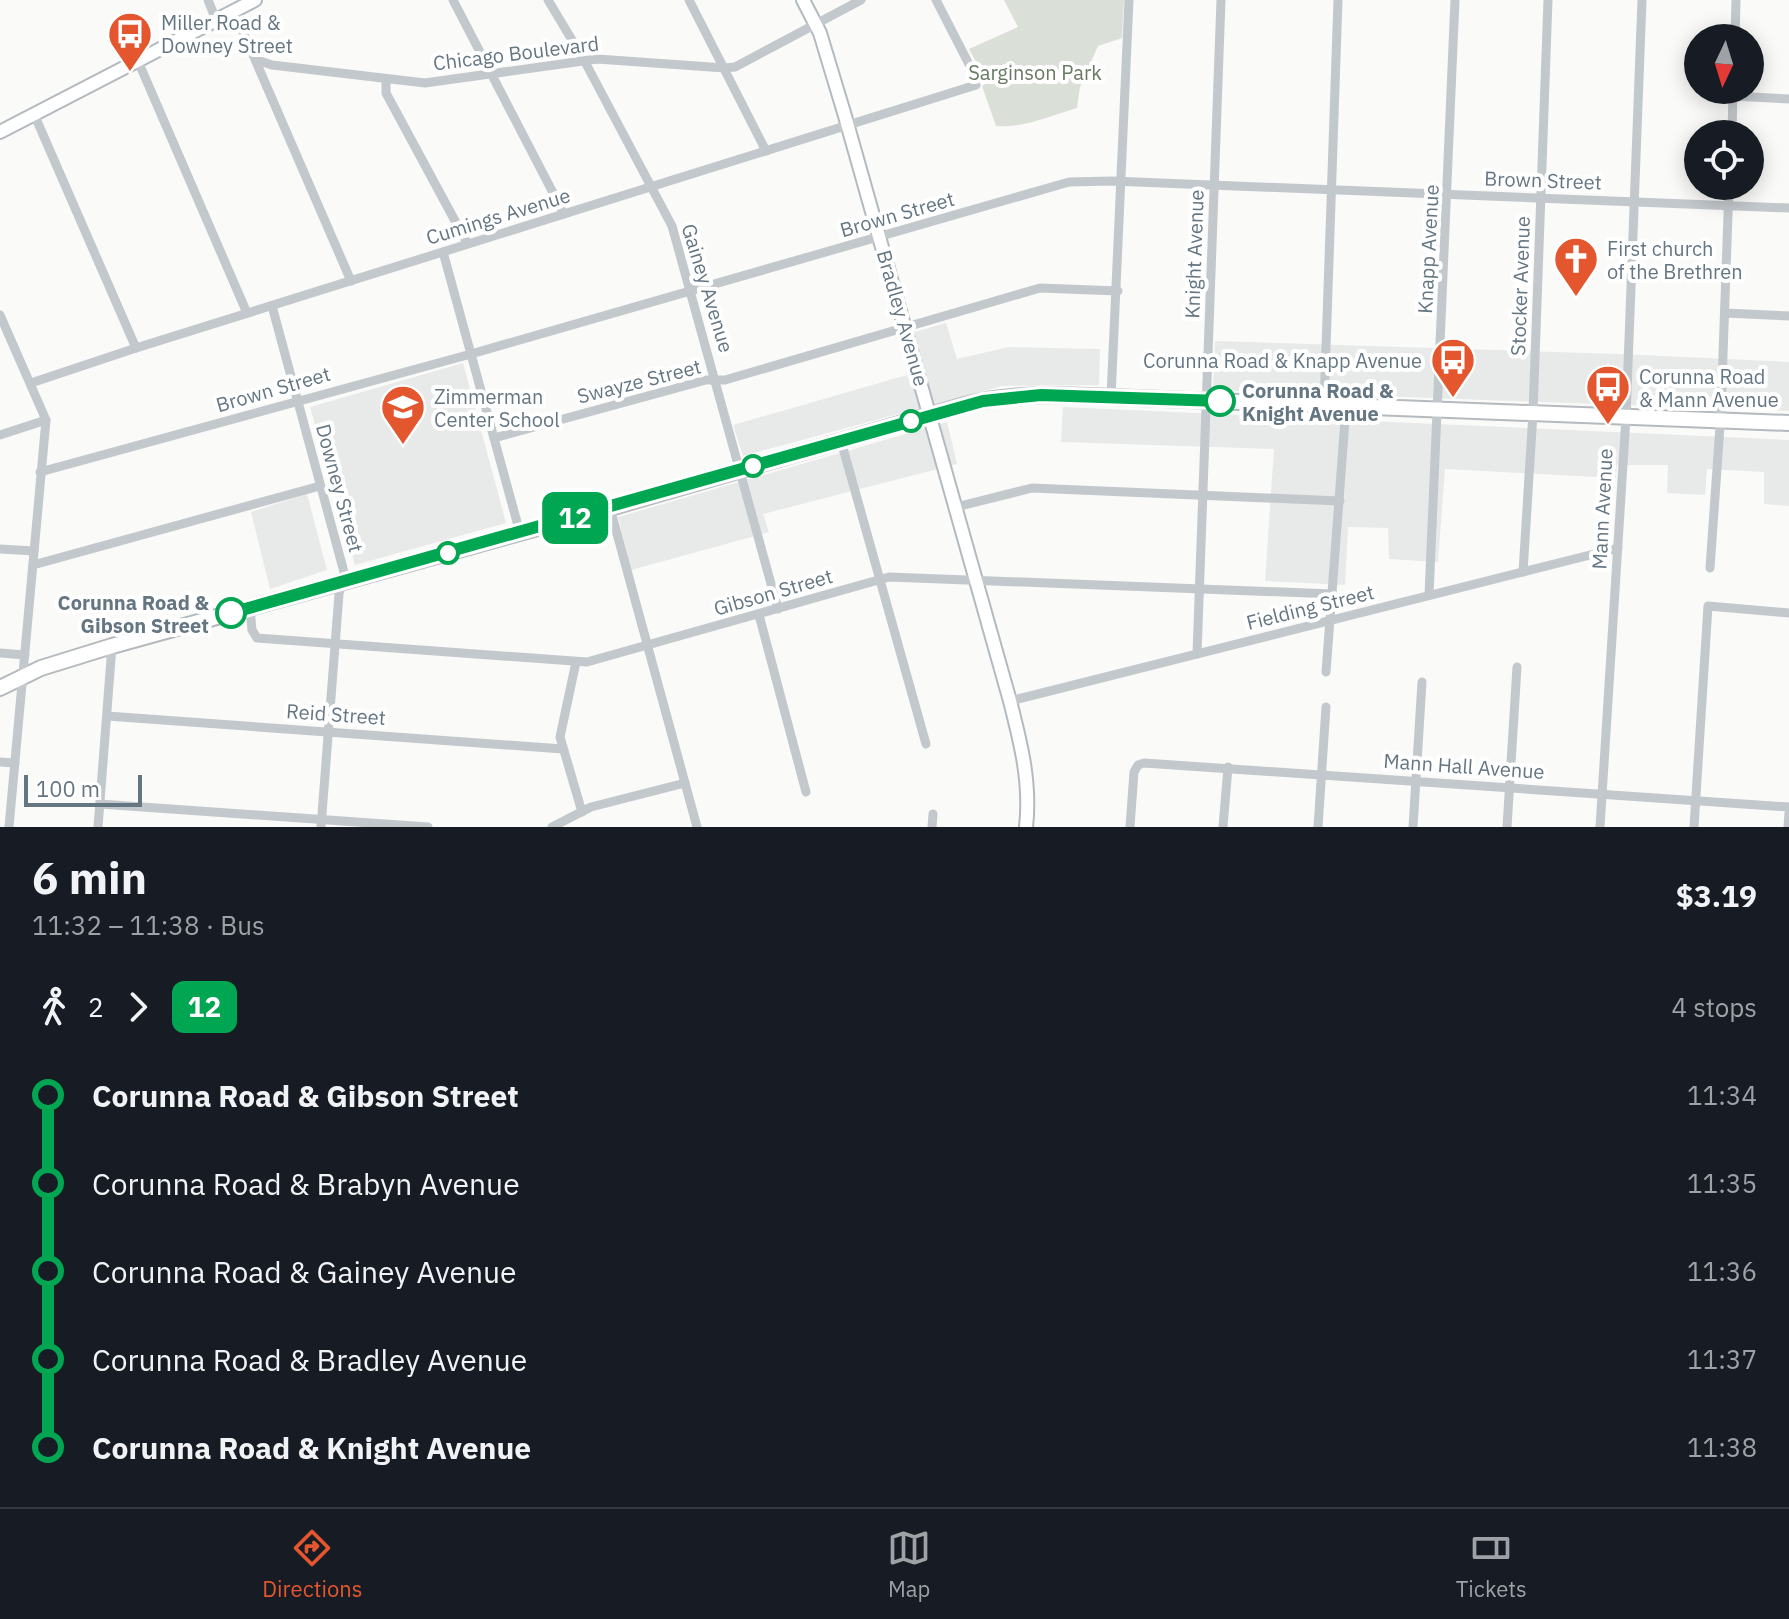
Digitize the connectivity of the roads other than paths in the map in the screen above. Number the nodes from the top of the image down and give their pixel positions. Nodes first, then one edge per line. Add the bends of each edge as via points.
1 (208, 0) edge
2 (255, 0) edge
3 (453, 0) edge
4 (548, 0) edge
5 (689, 0) edge
6 (803, 0) edge
7 (861, 0) edge
8 (936, 0) edge
9 (1129, 0) edge
10 (1221, 0) edge
11 (1338, 0) edge
12 (1455, 0) edge
13 (1548, 0) edge
14 (1642, 0) edge
15 (1736, 0) edge
16 (234, 11) junction
17 (216, 20) junction
18 (816, 24) junction
19 (1735, 24) edge
20 (257, 60) junction
21 (584, 60) junction
22 (138, 61) junction
23 (725, 68) junction
24 (491, 73) junction
25 (386, 80) junction
26 (1764, 96) edge
27 (1789, 99) edge
28 (34, 114) junction
29 (848, 126) junction
30 (0, 132) edge
31 (766, 151) junction
32 (1121, 182) junction
33 (1215, 185) junction
34 (651, 187) junction
35 (1331, 190) junction
36 (1448, 195) junction
37 (1542, 199) junction
38 (1729, 200) edge
39 (1635, 202) junction
40 (1729, 206) junction
41 (1789, 208) edge
42 (564, 214) junction
43 (880, 238) junction
44 (467, 243) junction
45 (443, 252) junction
46 (351, 281) junction
47 (1118, 291) junction
48 (691, 292) junction
49 (272, 306) junction
50 (247, 313) junction
51 (1725, 313) junction
52 (0, 315) edge
53 (1789, 316) edge
54 (906, 328) junction
55 (136, 348) junction
56 (471, 354) junction
57 (716, 380) junction
58 (31, 383) junction
59 (1111, 397) junction
60 (298, 401) junction
61 (1207, 401) junction
62 (1324, 405) junction
63 (1346, 407) junction
64 (1438, 410) junction
65 (1533, 413) junction
66 (930, 415) junction
67 (1626, 417) junction
68 (46, 420) junction
69 (1720, 421) junction
70 (1789, 423) edge
71 (0, 435) edge
72 (494, 438) junction
73 (841, 441) junction
74 (740, 470) junction
75 (40, 472) junction
76 (320, 486) junction
77 (1203, 495) junction
78 (1340, 501) junction
79 (956, 507) junction
80 (610, 508) junction
81 (520, 533) junction
82 (1618, 548) junction
83 (0, 549) edge
84 (34, 551) junction
85 (33, 565) junction
86 (1710, 568) dead end
87 (1523, 572) junction
88 (879, 580) junction
89 (977, 580) junction
90 (342, 582) junction
91 (1199, 590) junction
92 (1333, 594) junction
93 (1429, 595) junction
94 (250, 608) junction
95 (778, 609) junction
96 (1789, 613) edge
97 (759, 615) junction
98 (1332, 620) junction
99 (336, 644) junction
100 (112, 646) junction
101 (648, 646) junction
102 (0, 653) edge
103 (1197, 654) junction
104 (25, 655) junction
105 (576, 662) junction
106 (1517, 667) dead end
107 (1326, 672) dead end
108 (22, 676) junction
109 (1422, 682) dead end
110 (0, 688) edge
111 (1010, 701) junction
112 (1326, 707) dead end
113 (107, 716) junction
114 (329, 732) junction
115 (926, 744) dead end
116 (563, 749) junction
117 (0, 762) edge
118 (15, 763) junction
119 (1228, 767) junction
120 (1321, 775) junction
121 (1416, 781) junction
122 (685, 783) junction
123 (1509, 787) junction
124 (806, 792) dead end
125 (1602, 794) junction
126 (1695, 800) junction
127 (100, 804) junction
128 (1789, 810) edge
129 (582, 812) junction
130 (933, 814) dead end
131 (322, 823) edge
132 (9, 827) edge
133 (98, 827) edge
134 (428, 827) edge
135 (552, 827) edge
136 (697, 827) edge
137 (932, 827) edge
138 (1026, 827) edge
139 (1130, 827) edge
140 (1223, 827) edge
141 (1318, 827) edge
142 (1413, 827) edge
143 (1507, 827) edge
144 (1600, 827) edge
145 (1694, 827) edge
146 (1788, 827) edge

1 - 17 street
2 - 16 street
3 - 24 street
4 - 21 street, Gainey Avenue
5 - 23 street
6 - 18 street, Bradley Avenue
7 - 18 street, Chicago Boulevard
8 - 29 street, Cumings Avenue via 976,85
9 - 32 street
10 - 33 street, Knight Avenue
11 - 35 street
12 - 36 street, Knapp Avenue
13 - 37 street, Stocker Avenue
14 - 39 street, Mann Avenue
15 - 19 street
16 - 17 street
16 - 20 street
17 - 22 street
18 - 23 street, Chicago Boulevard
18 - 29 street, Bradley Avenue
20 - 25 street, Chicago Boulevard
20 - 46 street
21 - 23 street, Chicago Boulevard
21 - 24 street, Chicago Boulevard
21 - 34 street, Gainey Avenue
22 - 28 street
22 - 50 street
23 - 31 street
24 - 25 street, Chicago Boulevard via 425,83
24 - 42 street
25 - 44 street via 386,93
26 - 27 street
28 - 30 street
28 - 55 street
29 - 31 street, Cumings Avenue
29 - 43 street, Bradley Avenue
31 - 34 street, Cumings Avenue
32 - 33 street, Brown Street
32 - 43 street, Brown Street via 1069,182
32 - 47 street
33 - 35 street, Brown Street
33 - 61 street, Knight Avenue
34 - 42 street, Cumings Avenue
34 - 48 street, Gainey Avenue via 672,226
35 - 36 street, Brown Street
35 - 62 street
36 - 37 street, Brown Street
36 - 64 street, Knapp Avenue
37 - 39 street, Brown Street
37 - 65 street, Stocker Avenue
38 - 40 street
39 - 40 street, Brown Street
39 - 67 street, Mann Avenue
40 - 41 street, Brown Street
40 - 51 street
42 - 44 street, Cumings Avenue
43 - 48 street, Brown Street
43 - 54 street, Bradley Avenue
44 - 45 street, Cumings Avenue
45 - 46 street, Cumings Avenue
45 - 56 street
46 - 49 street, Cumings Avenue
47 - 54 street, Swayze Street via 1040,288
47 - 59 street
48 - 56 street, Brown Street
48 - 57 street, Gainey Avenue
49 - 50 street, Cumings Avenue
49 - 60 street, Downey Street
50 - 55 street, Cumings Avenue
51 - 53 street
51 - 69 street
52 - 58 street
54 - 57 street, Swayze Street
54 - 66 street, Bradley Avenue
55 - 58 street, Cumings Avenue
56 - 60 street, Brown Street
56 - 72 street
57 - 72 street, Swayze Street
57 - 74 street, Gainey Avenue
58 - 68 street
59 - 61 main road
59 - 66 main road via 1021,395
60 - 75 street, Brown Street
60 - 76 street, Downey Street
61 - 62 main road
61 - 77 street, Knight Avenue
62 - 63 main road
63 - 64 main road
63 - 78 street
64 - 65 main road
64 - 93 street, Knapp Avenue
65 - 67 main road
65 - 87 street, Stocker Avenue
66 - 73 main road
66 - 79 street, Bradley Avenue
67 - 69 main road
67 - 82 street, Mann Avenue
68 - 71 street
68 - 75 street
69 - 70 main road
69 - 86 street
72 - 81 street
73 - 74 main road
73 - 88 street
74 - 80 main road
74 - 95 street, Gainey Avenue
75 - 84 street
76 - 85 street
76 - 90 street, Downey Street via 344,572
77 - 78 street
77 - 79 street via 1032,488
77 - 91 street, Knight Avenue
78 - 92 street
79 - 89 street, Bradley Avenue
80 - 81 main road
80 - 101 street
81 - 90 main road
82 - 87 street, Fielding Street
82 - 125 street, Mann Avenue
83 - 84 street
84 - 85 street
85 - 104 street
87 - 93 street, Fielding Street
88 - 89 street, Gibson Street
88 - 95 street, Gibson Street
88 - 115 street
89 - 91 street, Gibson Street
89 - 111 street, Bradley Avenue
90 - 94 main road
90 - 99 street, Downey Street
91 - 92 street, Gibson Street
91 - 103 street, Knight Avenue
92 - 98 street
93 - 98 street, Fielding Street
94 - 99 street, Gibson Street via 257,638
94 - 100 main road
95 - 97 street, Gibson Street
96 - 126 street via 1708,606
97 - 101 street, Gibson Street
97 - 124 street
98 - 103 street, Fielding Street
98 - 107 street
99 - 105 street, Gibson Street
99 - 114 street, Downey Street
100 - 108 main road
100 - 113 street
101 - 105 street, Gibson Street
101 - 122 street
102 - 104 street
103 - 111 street, Fielding Street
104 - 108 street
105 - 116 street via 560,737
106 - 123 street
108 - 110 main road
108 - 118 street
109 - 121 street
111 - 138 street, Bradley Avenue via 1024,753
112 - 120 street
113 - 114 street, Reid Street
113 - 127 street
114 - 116 street, Reid Street
114 - 131 street, Downey Street
116 - 129 street
117 - 118 street
118 - 132 street
119 - 120 street, Mann Hall Avenue
119 - 139 street, Mann Hall Avenue via 1138,765
119 - 140 street
120 - 121 street, Mann Hall Avenue
120 - 141 street
121 - 123 street, Mann Hall Avenue
121 - 142 street
122 - 129 street
122 - 136 street
123 - 125 street, Mann Hall Avenue
123 - 143 street
125 - 126 street, Mann Hall Avenue
125 - 144 street, Mann Avenue
126 - 128 street, Mann Hall Avenue
126 - 145 street
127 - 131 street
127 - 133 street
128 - 146 street
129 - 135 street
130 - 137 street
131 - 134 street

